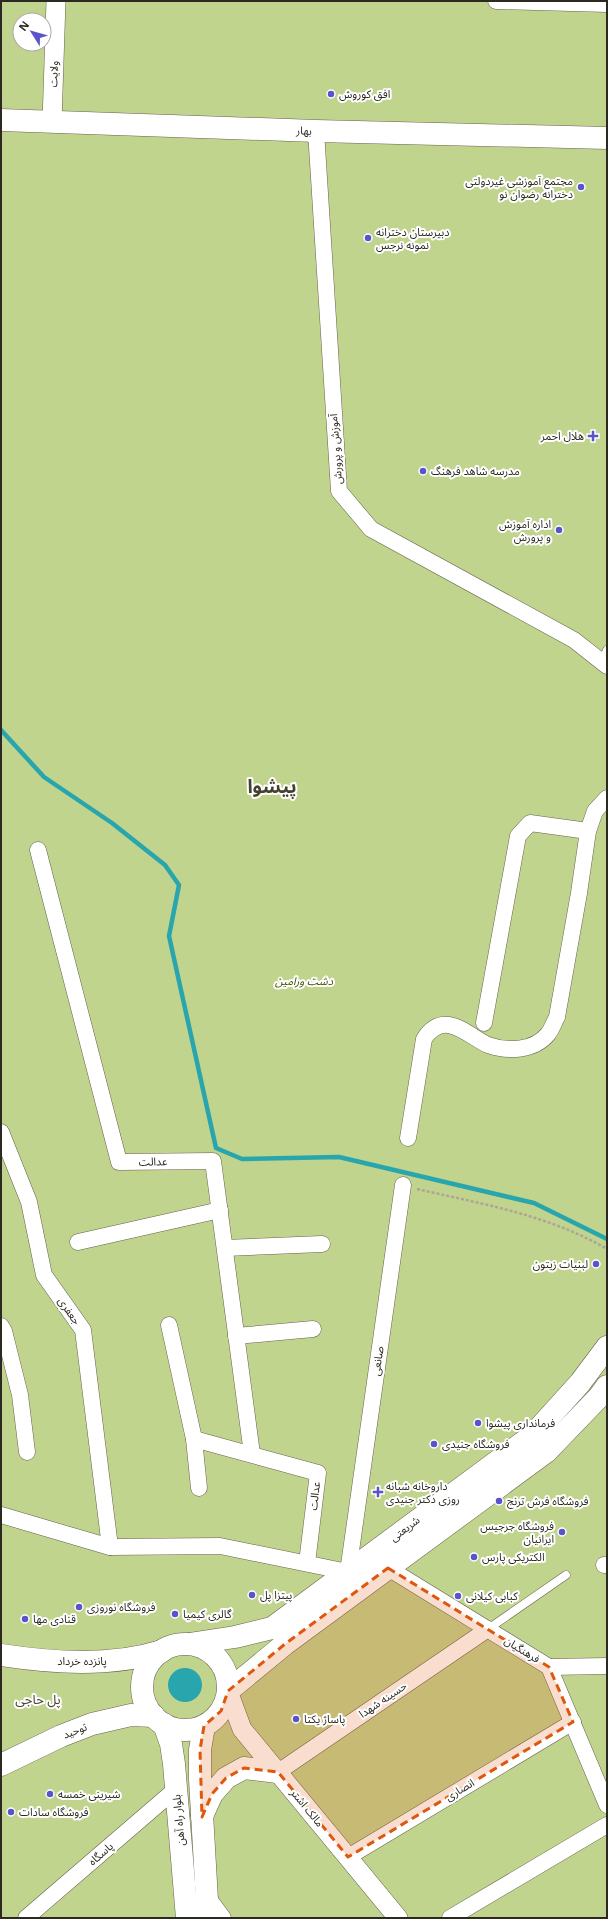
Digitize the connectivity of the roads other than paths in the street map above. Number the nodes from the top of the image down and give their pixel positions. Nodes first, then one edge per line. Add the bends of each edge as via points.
1 (56, 1) edge
2 (496, 1) edge
3 (519, 1) edge
4 (607, 4) edge
5 (1, 120) edge
6 (52, 122) junction
7 (316, 131) junction
8 (607, 138) edge
9 (605, 660) edge
10 (607, 798) edge
11 (588, 831) junction
12 (38, 850) dead end
13 (484, 1023) dead end
14 (1, 1132) edge
15 (408, 1138) dead end
16 (403, 1185) road end
17 (220, 1210) junction
18 (78, 1242) dead end
19 (322, 1244) dead end
20 (225, 1248) junction
21 (169, 1325) dead end
22 (313, 1329) dead end
23 (2, 1330) edge
24 (236, 1336) junction
25 (607, 1347) edge
26 (604, 1394) edge
27 (194, 1439) junction
28 (27, 1452) dead end
29 (252, 1454) junction
30 (199, 1488) dead end
31 (1, 1515) edge
32 (110, 1547) junction
33 (307, 1563) junction
34 (388, 1568) junction
35 (348, 1572) junction
36 (566, 1575) dead end
37 (488, 1629) junction
38 (189, 1644) junction
39 (162, 1651) junction
40 (1, 1655) edge
41 (607, 1666) edge
42 (549, 1667) junction
43 (228, 1691) junction
44 (159, 1720) junction
45 (572, 1722) junction
46 (204, 1726) junction
47 (1, 1765) edge
48 (278, 1772) junction
49 (176, 1789) junction
50 (605, 1795) edge
51 (202, 1817) junction
52 (607, 1826) edge
53 (348, 1857) junction
54 (206, 1895) junction
55 (26, 1918) edge
56 (187, 1918) edge
57 (208, 1918) edge
58 (223, 1918) edge
59 (398, 1918) edge
60 (450, 1918) edge

1 - 6 street, ولایت
2 - 3 street
3 - 4 street
5 - 6 main road, بهار
6 - 7 main road, بهار
7 - 8 main road, بهار
7 - 9 street, آموزش و پرورش via 338,491 371,529 574,640
10 - 11 street via 595,811
11 - 13 street via 530,823 518,836
11 - 15 street via 557,1017 548,1034 526,1048 508,1049 487,1044 457,1026 434,1028 424,1039
12 - 17 street, عدالت via 119,1162 213,1160
14 - 32 street, جعفری via 29,1202 44,1275 83,1330
16 - 35 street, صانعی
17 - 18 street
17 - 20 street, عدالت
19 - 20 street
20 - 24 street, عدالت
21 - 27 street
22 - 24 street
23 - 28 street via 20,1395
24 - 29 street, عدالت
25 - 35 main road, شریعتی via 580,1383 533,1435
26 - 34 main road, شریعتی via 546,1452
27 - 29 street, عدالت
27 - 30 street
29 - 33 street, عدالت via 318,1473
31 - 32 street
32 - 33 street via 220,1546
33 - 35 street
34 - 37 street, فرهنگیان
34 - 43 main road, شریعتی via 285,1644
35 - 38 main road, شریعتی via 272,1628
36 - 37 lane
37 - 42 street, فرهنگیان
37 - 48 street, حسینه شهدا
38 - 39 main road via 175,1645
38 - 43 main road via 202,1647 214,1654 225,1671
39 - 40 main road, پانزده خرداد via 124,1660 94,1661 48,1661
39 - 44 main road via 146,1669 143,1682 147,1706
41 - 42 street
42 - 45 street, فرهنگیان
43 - 46 main road via 221,1712
43 - 48 street, مالک اشتر via 242,1729
44 - 46 main road via 177,1729 190,1730
44 - 47 main road, توحید via 132,1715 92,1724
44 - 49 main road, بلوار راه آهن via 171,1744
45 - 50 street, فرهنگیان
45 - 53 street, انصاری
46 - 51 main road, بلوار راه آهن via 200,1750
48 - 51 main road via 244,1768 226,1778 212,1794
48 - 53 street, مالک اشتر
49 - 55 street, پاسگاه
49 - 56 main road, بلوار راه آهن
51 - 54 main road, بلوار راه آهن
52 - 60 street
53 - 59 street, مالک اشتر
54 - 57 main road, بلوار راه آهن
54 - 58 street

